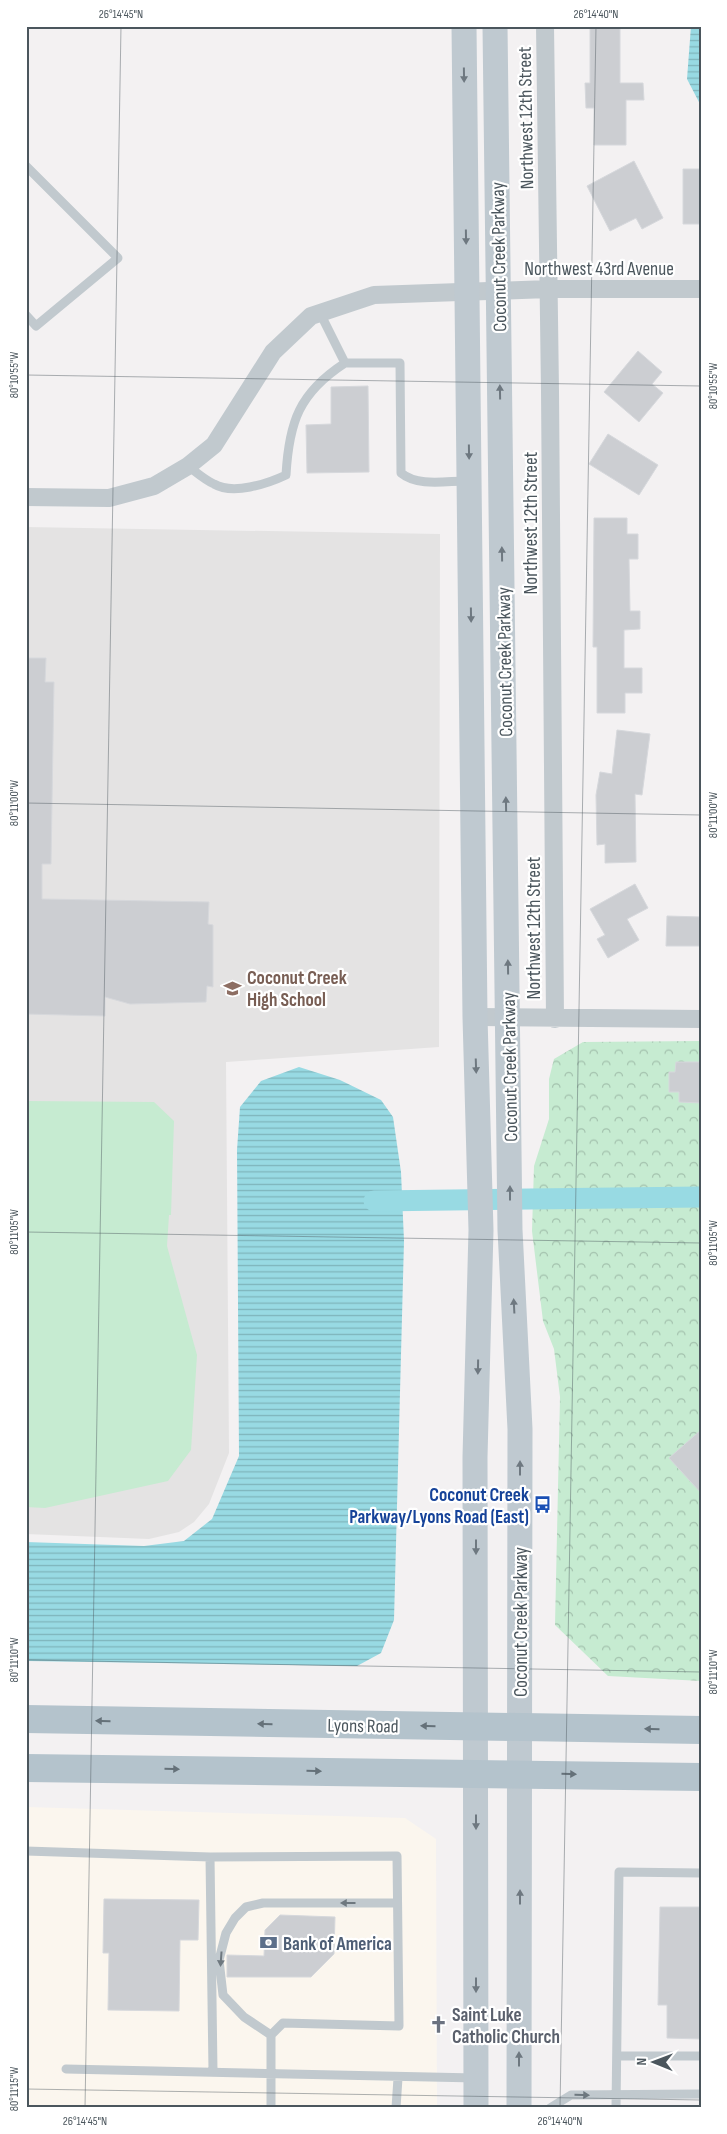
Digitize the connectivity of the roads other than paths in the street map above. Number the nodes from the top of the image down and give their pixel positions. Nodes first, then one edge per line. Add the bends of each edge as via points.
1 (464, 26) edge
2 (495, 26) edge
3 (545, 26) edge
4 (26, 166) edge
5 (549, 289) junction
6 (701, 289) edge
7 (498, 290) junction
8 (467, 291) junction
9 (320, 313) junction
10 (26, 315) edge
11 (345, 362) junction
12 (188, 466) junction
13 (469, 481) junction
14 (26, 497) edge
15 (475, 1017) junction
16 (509, 1018) junction
17 (555, 1019) junction
18 (701, 1020) edge
19 (26, 1719) edge
20 (476, 1726) junction
21 (521, 1727) junction
22 (701, 1730) edge
23 (26, 1768) edge
24 (520, 1773) junction
25 (476, 1774) junction
26 (701, 1776) edge
27 (26, 1851) edge
28 (210, 1857) junction
29 (701, 1873) edge
30 (397, 1903) junction
31 (271, 2035) junction
32 (617, 2056) junction
33 (701, 2056) edge
34 (66, 2069) dead end
35 (212, 2071) junction
36 (272, 2072) junction
37 (398, 2078) junction
38 (476, 2078) junction
39 (701, 2094) edge
40 (616, 2096) junction
41 (271, 2108) edge
42 (396, 2108) edge
43 (476, 2108) edge
44 (519, 2108) edge
45 (550, 2108) edge
46 (616, 2108) edge

1 -> 8 main road, Coconut Creek Parkway
2 - 7 main road, Coconut Creek Parkway
3 - 5 street, Northwest 12th Street
4 - 10 lane via 118,258 36,326
5 - 6 street, Northwest 43rd Avenue
5 - 7 street, Northwest 43rd Avenue
5 - 17 street, Northwest 12th Street
7 - 8 street, Northwest 43rd Avenue
16 -> 7 main road, Coconut Creek Parkway
8 - 9 street, Northwest 43rd Avenue via 374,294
8 -> 13 main road, Coconut Creek Parkway
9 - 11 lane
9 - 12 street, Northwest 43rd Avenue via 311,316 273,352 214,445
11 - 12 lane via 325,376 294,418 288,442 286,475 267,485 215,486
11 - 13 lane via 400,363 401,473 418,481
12 - 14 street, Northwest 43rd Avenue via 154,486 109,498
13 -> 15 main road, Coconut Creek Parkway
15 - 16 street
15 -> 20 main road, Coconut Creek Parkway via 481,1230 475,1457
16 - 17 street
21 -> 16 main road, Coconut Creek Parkway via 520,1429 510,1230
17 - 18 street
20 -> 19 main road, Lyons Road
20 - 21 main road, Lyons Road
20 - 25 main road, Coconut Creek Parkway
22 -> 21 main road, Lyons Road
21 - 24 main road, Coconut Creek Parkway
23 -> 25 main road
24 - 25 main road
24 -> 26 main road
44 -> 24 main road, Coconut Creek Parkway
25 -> 38 main road, Coconut Creek Parkway
27 - 28 lane
28 - 30 lane via 397,1856
28 - 35 lane
29 - 32 lane via 619,1872
30 - 31 lane via 399,2026 282,2023
30 -> 31 lane via 263,1903 246,1908 235,1918 226,1933 219,1960 223,1995 244,2017
31 - 36 lane
32 - 33 lane
32 - 40 lane
34 - 35 lane
35 - 36 lane
36 - 37 lane
36 - 41 lane
37 - 38 lane
37 - 42 lane
38 - 43 main road, Coconut Creek Parkway
39 - 40 lane
45 -> 40 lane via 571,2095
40 - 46 lane

